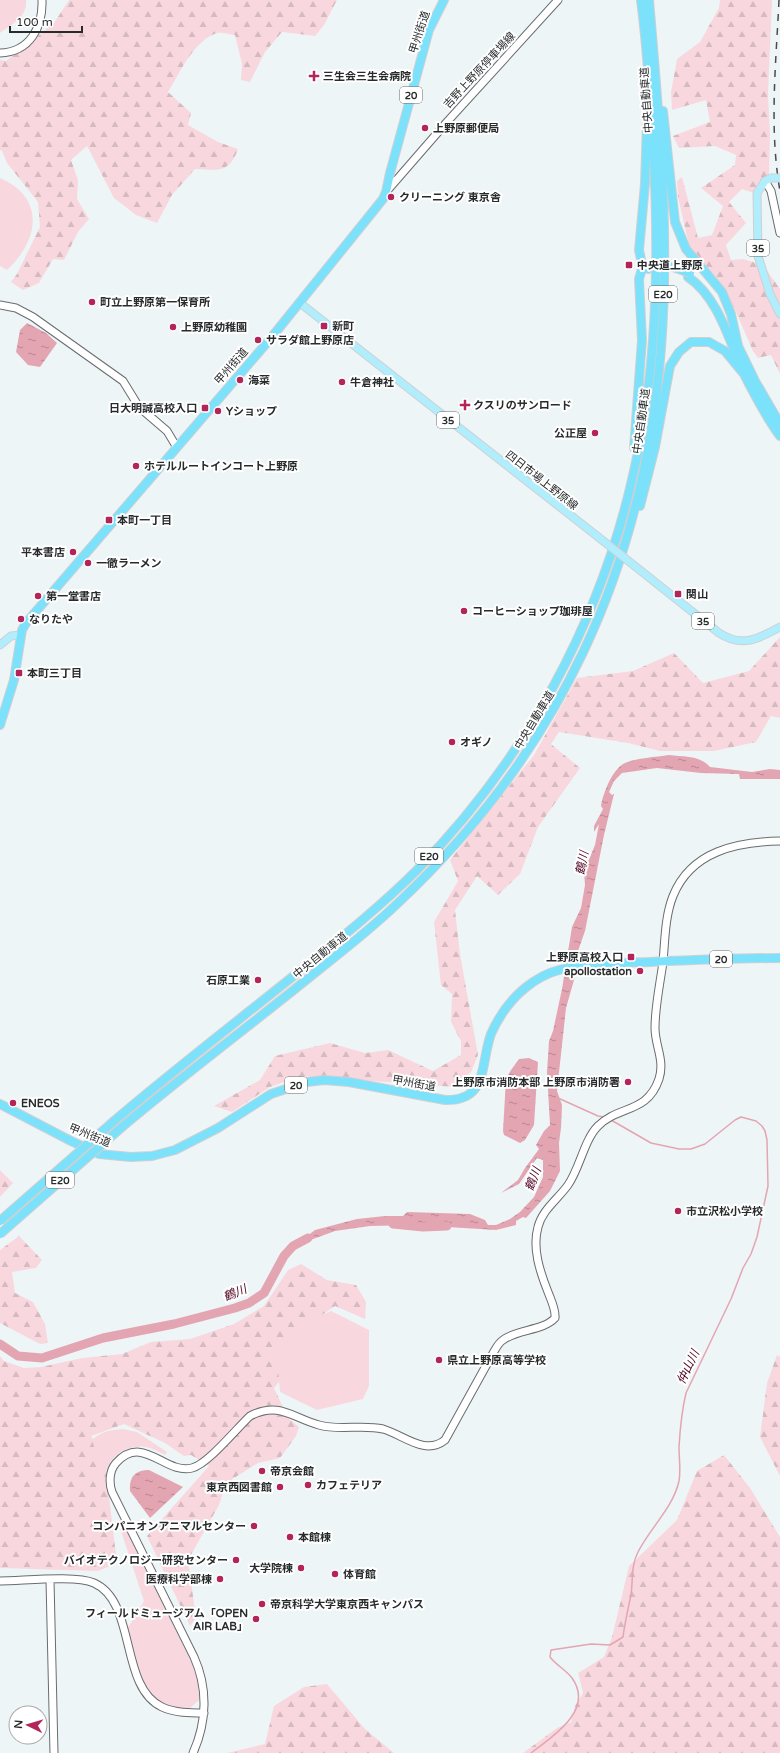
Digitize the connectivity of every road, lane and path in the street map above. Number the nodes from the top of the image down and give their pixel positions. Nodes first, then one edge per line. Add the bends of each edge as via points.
1 (42, 0) edge
2 (444, 0) edge
3 (558, 0) edge
4 (641, 0) edge
5 (649, 0) edge
6 (642, 9) junction
7 (0, 53) edge
8 (655, 65) junction
9 (780, 178) edge
10 (768, 180) junction
11 (386, 192) junction
12 (780, 233) edge
13 (647, 267) junction
14 (689, 275) junction
15 (300, 303) junction
16 (0, 305) edge
17 (780, 314) edge
18 (739, 350) junction
19 (744, 374) junction
20 (780, 424) edge
21 (780, 436) edge
22 (176, 446) junction
23 (627, 501) junction
24 (612, 584) junction
25 (780, 627) edge
26 (21, 635) junction
27 (0, 645) edge
28 (0, 725) edge
29 (780, 841) edge
30 (780, 958) edge
31 (663, 962) junction
32 (0, 1104) edge
33 (0, 1221) edge
34 (0, 1234) edge
35 (50, 1580) junction
36 (0, 1581) edge
37 (204, 1713) junction
38 (54, 1753) edge
39 (192, 1753) edge

1 - 7 street via 41,22 31,40 18,49
2 - 11 highway, 甲州街道 / 20 via 429,30
3 - 11 street, 吉野上野原停車場線
4 - 6 highway, 中央自動車道 / E20
5 - 8 highway, 中央自動車道 / E20
6 - 13 highway via 647,154 639,250 640,260
6 - 23 highway, 中央自動車道 / E20 via 651,111 657,257 649,384
8 - 18 highway via 666,128 675,222 686,248 718,286 726,300
8 - 24 highway, 中央自動車道 / E20 via 664,193 664,288 660,353 646,460 635,508
9 - 10 main road, bridge
10 - 12 street
10 - 17 main road, 35 via 757,193 758,256 770,294
11 - 15 highway, 甲州街道 / 20 via 379,205
13 - 14 highway, bridge via 674,268
13 - 23 highway via 639,279 642,346
14 - 18 highway via 704,284 714,298
14 - 19 highway via 713,303
15 - 22 highway, 甲州街道 / 20
15 - 25 main road, 四日市場上野原線 / 35, bridge via 719,633 731,640 746,641 756,640
16 - 22 street via 16,308 33,317 123,381 139,407 167,431
18 - 20 highway
19 - 21 highway
19 - 24 highway via 725,351 709,342 691,342 674,358 665,389 649,476
22 - 26 highway, 甲州街道 / 20 via 26,622
23 - 33 highway, 中央自動車道 / E20, bridge via 607,569 566,665 503,768 466,816 416,870 350,931 114,1121
24 - 34 highway, 中央自動車道 / E20, bridge via 588,643 544,725 505,783 467,831 398,903 122,1128
26 - 27 main road via 11,636
26 - 28 highway, 甲州街道 / 20 via 14,680
29 - 31 street via 745,843 719,850 688,872 671,903
30 - 31 highway, 甲州街道 / 20
31 - 32 highway, 甲州街道 / 20 via 605,964 546,974 511,1000 502,1012 491,1036 479,1084 471,1093 458,1100 445,1100 343,1082 307,1082 271,1094 218,1128 176,1150 152,1156 131,1157 100,1154
31 - 37 street via 655,1030 660,1053 660,1077 649,1097 632,1109 600,1124 568,1185 546,1210 537,1231 535,1239 539,1267 555,1311 555,1318 549,1323 511,1335 500,1342 448,1437 436,1446 422,1446 376,1428 320,1426 284,1411 270,1409 250,1416 204,1462 193,1468 181,1469 151,1455 140,1453 129,1454 115,1465 110,1478 112,1492 199,1668 205,1698
35 - 36 street
35 - 37 street via 86,1581 105,1590 117,1608 146,1694 153,1702 168,1710
35 - 38 street
37 - 39 street via 199,1739

